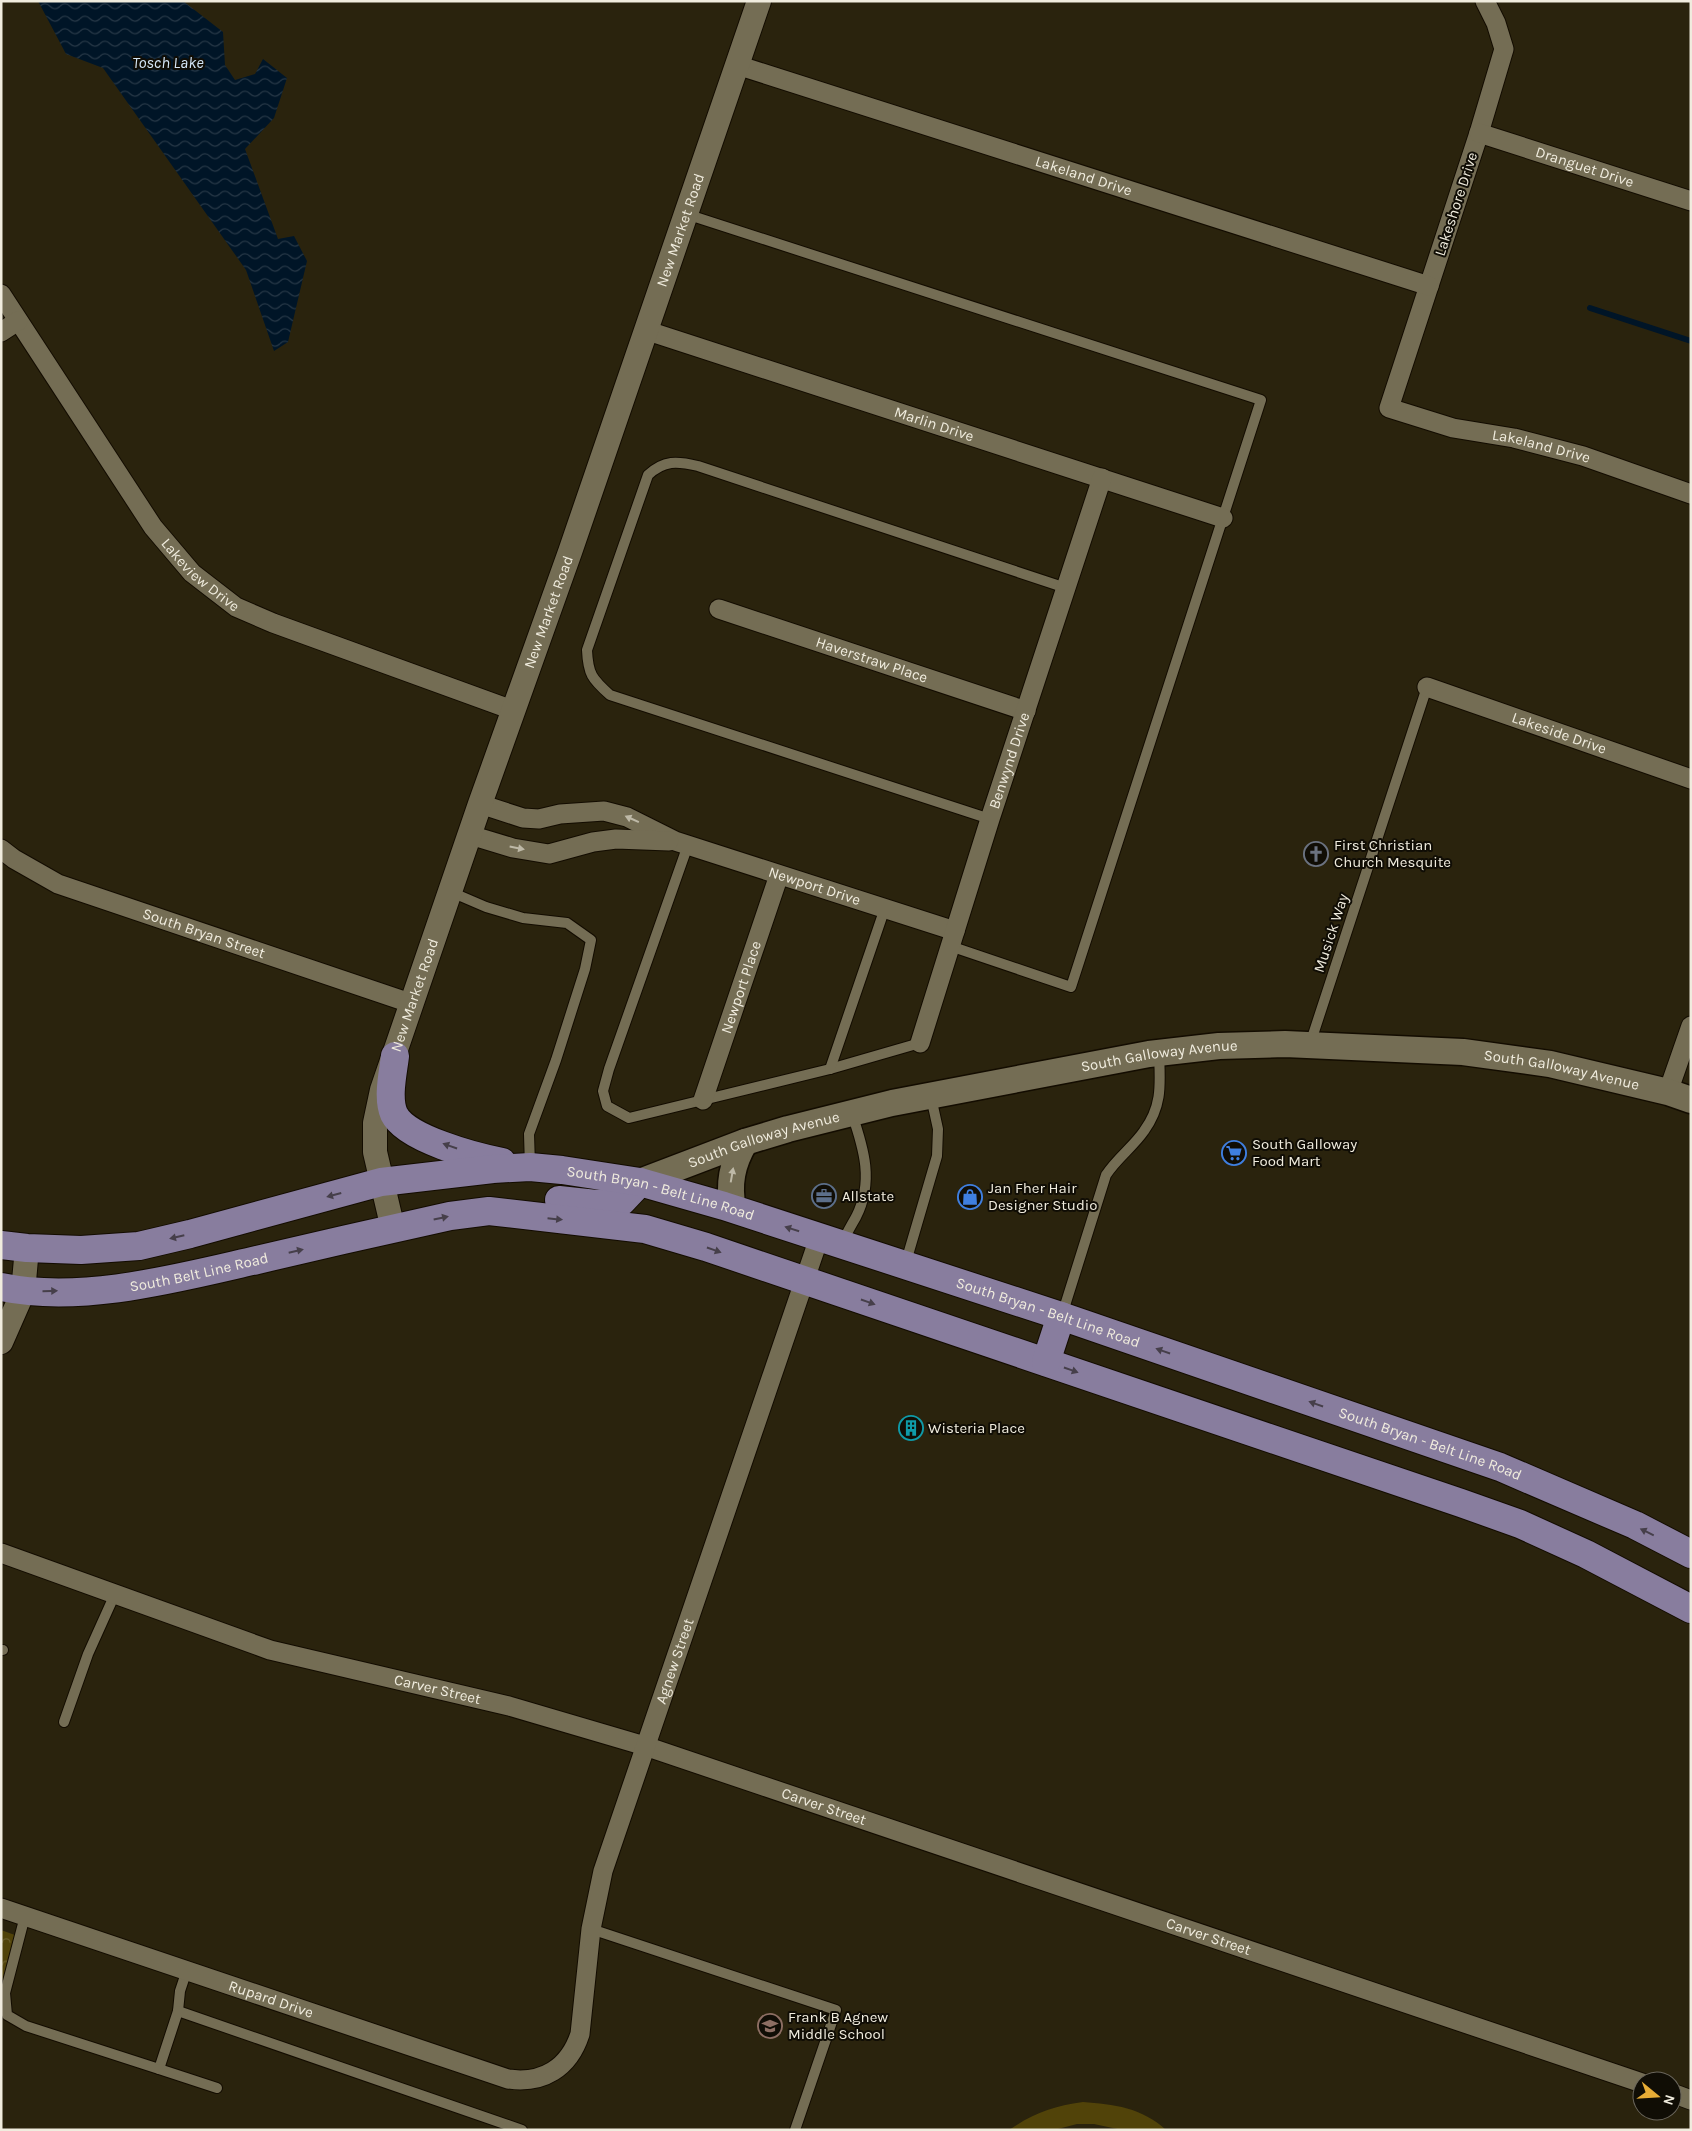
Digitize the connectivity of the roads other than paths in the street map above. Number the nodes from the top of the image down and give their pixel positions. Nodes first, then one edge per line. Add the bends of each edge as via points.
1 (759, 1) edge
2 (1485, 1) edge
3 (737, 66) junction
4 (1479, 133) junction
5 (1691, 201) edge
6 (686, 214) junction
7 (1429, 286) junction
8 (1, 294) edge
9 (18, 321) junction
10 (645, 330) junction
11 (1, 332) edge
12 (1389, 408) joint
13 (1102, 478) junction
14 (1691, 494) edge
15 (1223, 518) junction
16 (1066, 588) junction
17 (719, 609) dead end
18 (1427, 687) joint
19 (515, 711) junction
20 (1026, 711) junction
21 (1691, 779) edge
22 (480, 804) junction
23 (990, 819) junction
24 (470, 835) junction
25 (682, 843) junction
26 (1, 849) edge
27 (779, 875) junction
28 (451, 892) junction
29 (885, 908) junction
30 (953, 939) junction
31 (414, 1004) junction
32 (1691, 1026) edge
33 (920, 1044) joint
34 (1310, 1045) junction
35 (1159, 1053) junction
36 (395, 1056) junction
37 (830, 1069) junction
38 (931, 1096) junction
39 (1680, 1096) edge
40 (703, 1100) junction
41 (852, 1113) junction
42 (745, 1142) junction
43 (530, 1167) junction
44 (381, 1182) junction
45 (640, 1182) junction
46 (733, 1209) junction
47 (489, 1211) junction
48 (393, 1228) junction
49 (830, 1242) junction
50 (14, 1246) edge
51 (905, 1266) junction
52 (805, 1280) junction
53 (12, 1290) edge
54 (1062, 1316) junction
55 (1, 1342) edge
56 (1046, 1362) junction
57 (1, 1553) edge
58 (1691, 1554) edge
59 (115, 1594) junction
60 (1691, 1609) edge
61 (64, 1722) dead end
62 (645, 1746) junction
63 (1, 1908) edge
64 (25, 1916) junction
65 (591, 1929) junction
66 (187, 1970) junction
67 (178, 2011) junction
68 (159, 2069) junction
69 (542, 2078) joint
70 (1632, 2080) edge
71 (217, 2088) dead end
72 (522, 2130) edge
73 (795, 2130) edge

1 - 3 street, New Market Road
2 - 4 street, Lakeshore Drive via 1504,49
3 - 6 street, New Market Road
3 - 7 street, Lakeland Drive
4 - 5 street, Dranguet Drive
4 - 7 street, Lakeshore Drive
6 - 10 street, New Market Road
6 - 15 lane via 1262,400
7 - 12 street, Lakeshore Drive
8 - 9 street, Lakeview Drive
9 - 11 street
9 - 19 street, Lakeview Drive via 153,527 192,573 236,607 273,624
10 - 13 street, Marlin Drive
10 - 19 street, New Market Road
12 - 14 street, Lakeland Drive via 1454,428 1514,438 1583,456
13 - 15 street, Marlin Drive
13 - 16 street, Benwynd Drive
15 - 30 lane via 1071,987
16 - 20 street, Benwynd Drive
16 - 23 lane via 698,466 668,462 648,475 587,650 588,669 594,682 610,695
17 - 20 street, Haverstraw Place
18 - 21 street, Lakeside Drive
18 - 34 lane, Musick Way
19 - 22 street, New Market Road
20 - 23 street, Benwynd Drive
22 - 24 street, New Market Road
25 -> 22 street, Newport Drive via 627,816 604,812 523,818
23 - 30 street, Benwynd Drive
24 -> 25 street, Newport Drive via 513,848 549,854 616,839
24 - 28 street, New Market Road
25 - 27 street, Newport Drive
25 - 40 lane via 603,1091 607,1106 629,1118
26 - 31 street, South Bryan Street via 14,860 58,884
27 - 29 street, Newport Drive
27 - 40 street, Newport Place
28 - 31 street, New Market Road
28 - 43 lane via 523,918 567,923 591,940 556,1060 528,1134
29 - 30 street, Newport Drive
29 - 37 lane
30 - 33 street, Benwynd Drive
31 - 36 street, New Market Road
32 - 39 street
33 - 37 lane
34 - 35 main road, South Galloway Avenue via 1219,1046
34 - 39 main road, South Galloway Avenue via 1463,1052 1550,1064
35 - 38 main road, South Galloway Avenue
35 - 54 lane via 1161,1092 1156,1110 1144,1132 1115,1160 1106,1175
43 -> 36 main road via 491,1160 450,1147 406,1127 395,1115 391,1103
36 - 44 street, New Market Road via 374,1123
37 - 40 lane
38 - 41 main road, South Galloway Avenue
38 - 51 lane via 938,1129 937,1156
41 - 42 main road, South Galloway Avenue
41 - 49 lane via 864,1151 868,1182 857,1216
42 - 45 main road, South Galloway Avenue
46 -> 42 main road via 732,1171
43 - 44 main road, South Bryan - Belt Line Road
43 - 45 main road, South Bryan - Belt Line Road
44 - 48 street, New Market Road
44 -> 50 main road via 139,1246 81,1250
45 - 46 main road, South Bryan - Belt Line Road
45 - 47 main road via 622,1202 596,1204 547,1199 518,1201
49 -> 46 main road, South Bryan - Belt Line Road
48 -> 47 main road
47 -> 52 main road via 645,1229
53 -> 48 main road, South Belt Line Road via 93,1291 220,1268
49 - 51 main road, South Bryan - Belt Line Road
49 - 52 street, Agnew Street
50 - 53 street
51 - 54 main road, South Bryan - Belt Line Road
52 -> 56 main road
52 - 62 street, Agnew Street
53 - 55 street
54 - 56 main road
58 -> 54 main road, South Bryan - Belt Line Road via 1626,1521 1500,1467
56 -> 60 main road via 1520,1524 1586,1554
57 - 59 street, Carver Street
59 - 61 lane via 88,1654
59 - 62 street, Carver Street via 270,1650 509,1706
62 - 65 street, Agnew Street via 601,1878
62 - 70 street, Carver Street
63 - 64 street, Rupard Drive
64 - 66 street, Rupard Drive
64 - 68 lane via 5,1994 7,2015 26,2026
65 - 69 street, Agnew Street via 578,2040 570,2058
65 - 73 lane via 836,2010
66 - 67 lane
66 - 69 street, Rupard Drive via 508,2079
67 - 68 lane
67 - 72 lane
68 - 71 lane

